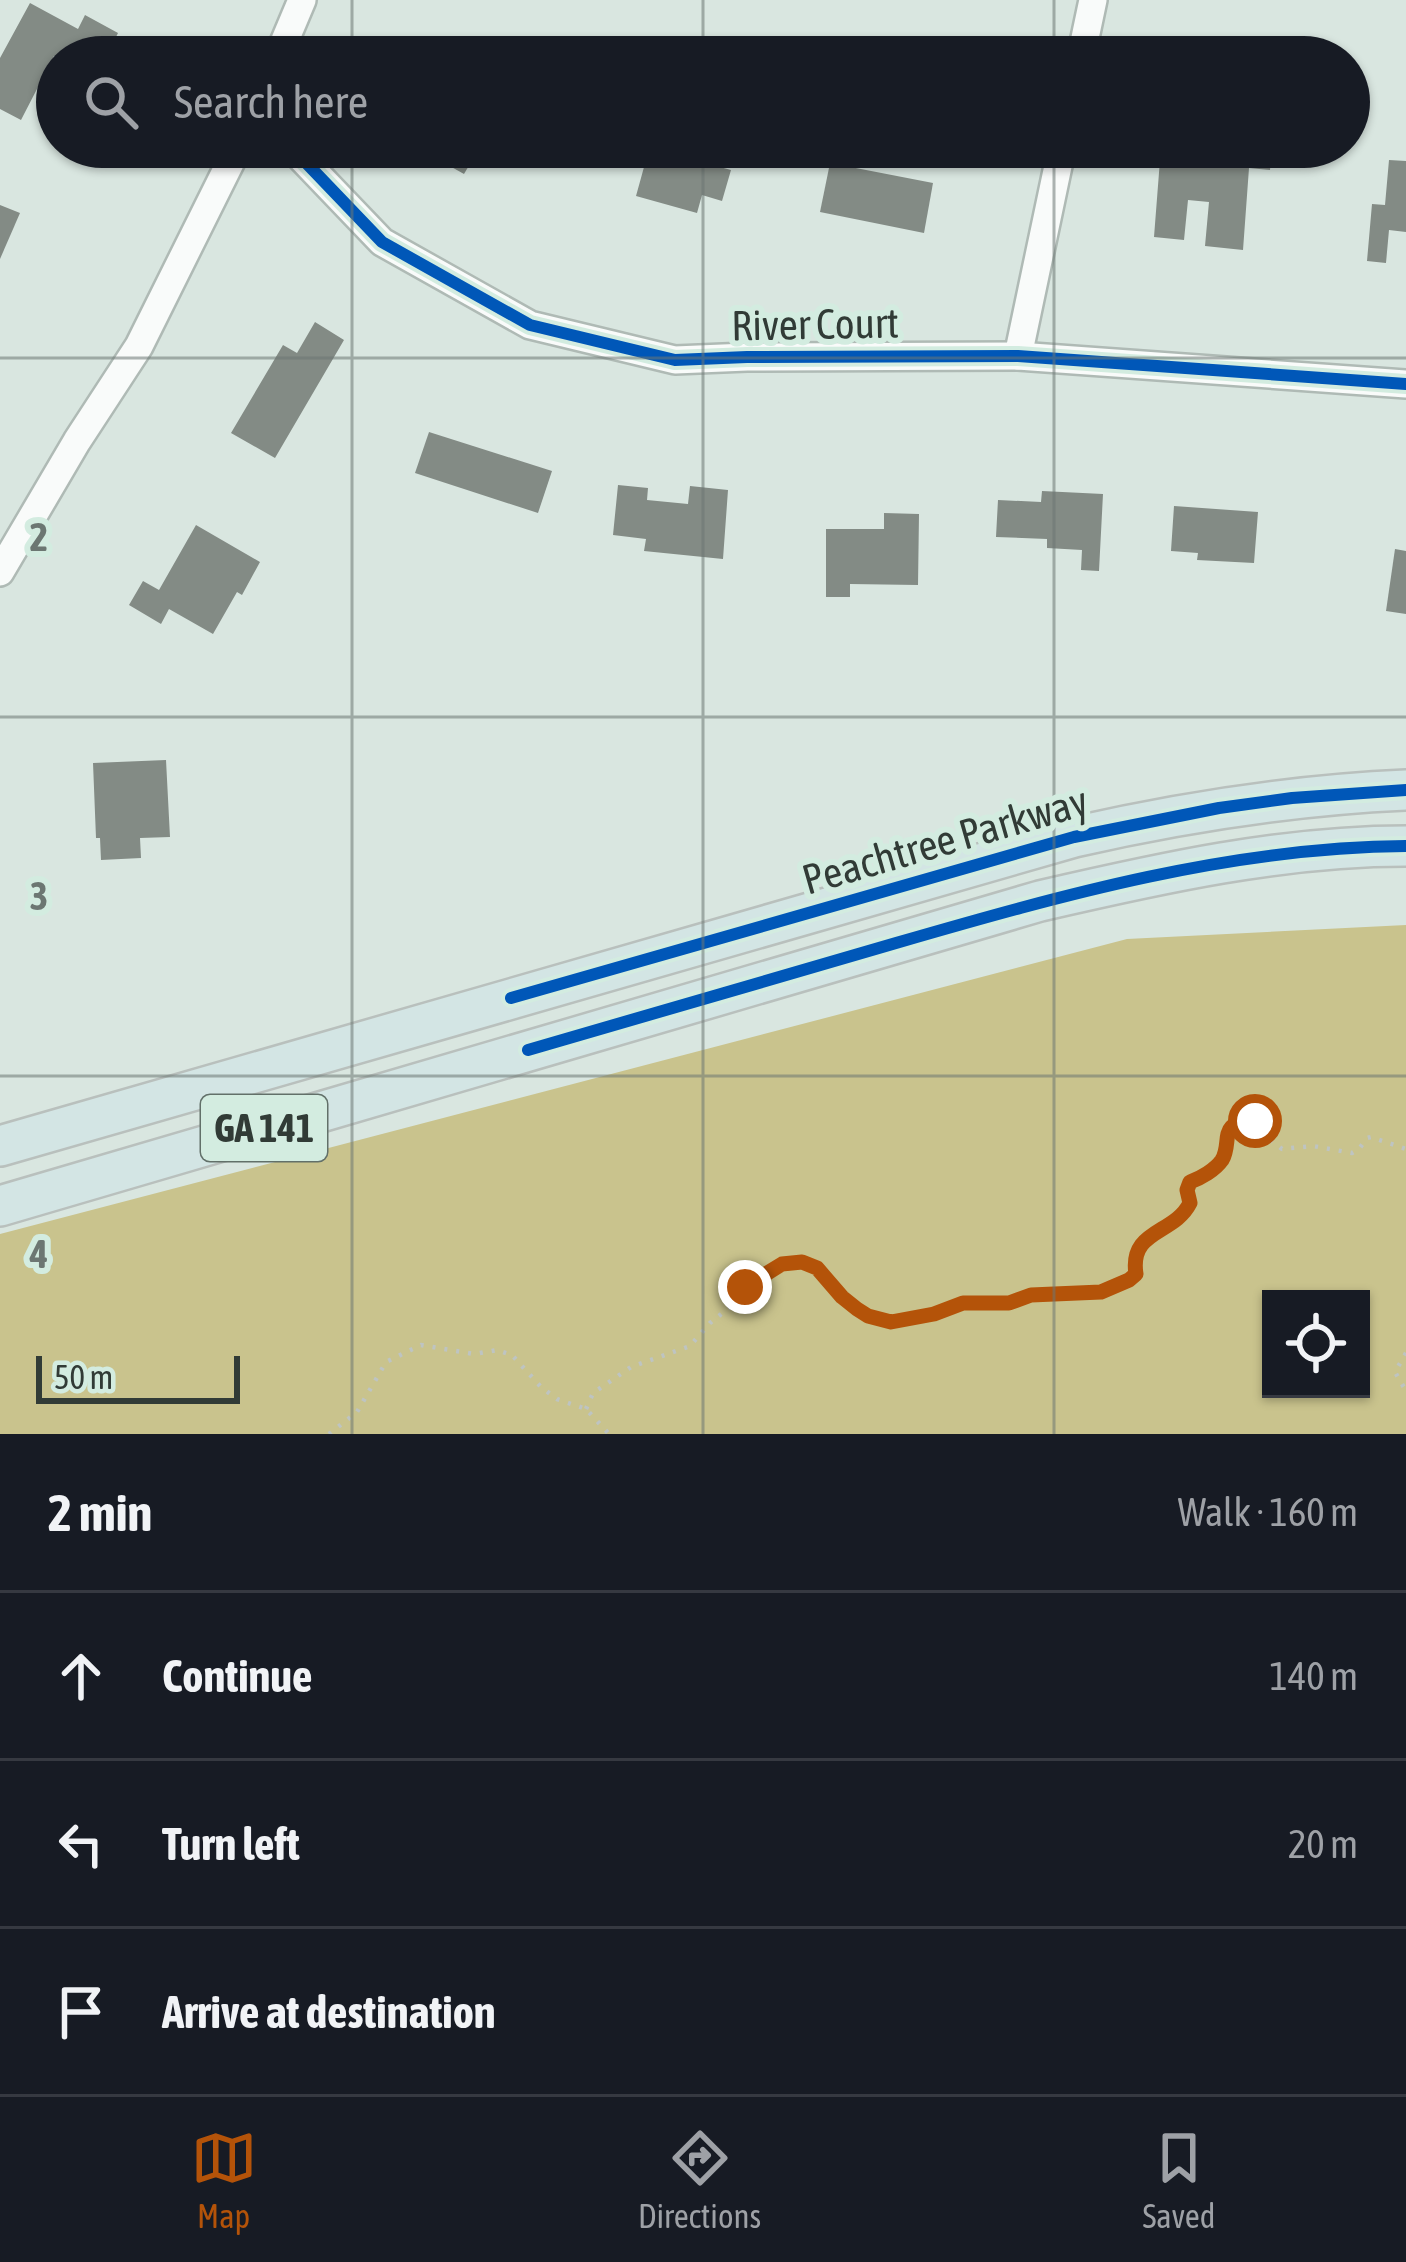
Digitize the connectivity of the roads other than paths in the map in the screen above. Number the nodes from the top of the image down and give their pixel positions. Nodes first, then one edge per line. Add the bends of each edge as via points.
1 (302, 0) edge
2 (1094, 0) edge
3 (287, 36) edge
4 (1086, 36) edge
5 (228, 168) edge
6 (311, 168) edge
7 (1058, 168) edge
8 (1018, 356) junction
9 (1406, 384) edge
10 (0, 572) edge
11 (1406, 790) edge
12 (1406, 846) edge
13 (0, 1146) edge
14 (0, 1206) edge

1 - 3 street
2 - 4 street
5 - 10 street via 140,346
6 - 8 street, River Court via 382,242 530,325 675,360
7 - 8 street
8 - 9 street, River Court
11 - 13 highway, Peachtree Parkway / GA 141 via 1219,808 1074,837
12 - 14 highway, Peachtree Parkway / GA 141 via 1249,859 1040,901

